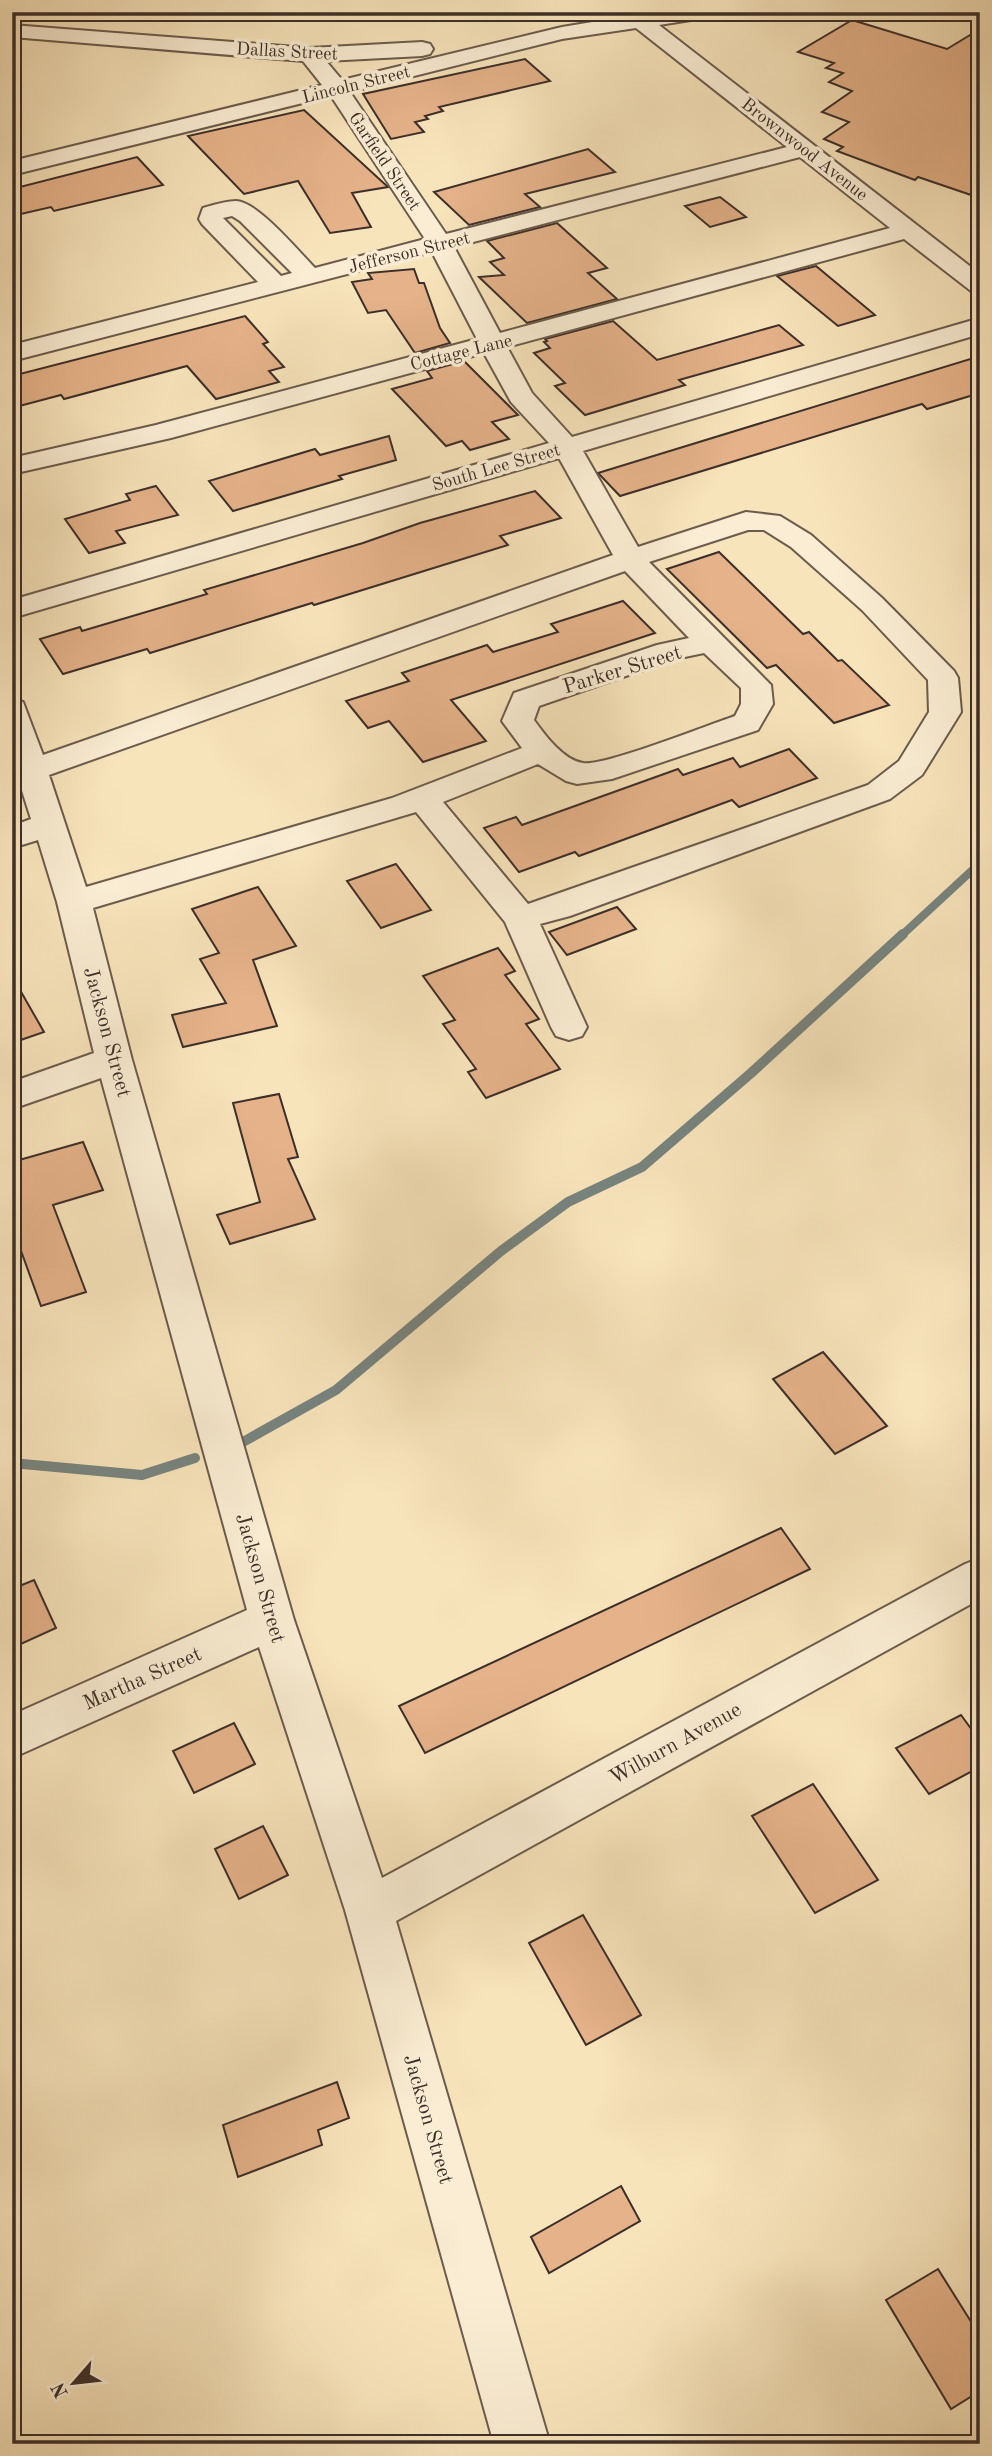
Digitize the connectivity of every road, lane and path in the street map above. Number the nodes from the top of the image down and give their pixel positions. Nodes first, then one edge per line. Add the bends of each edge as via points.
1 (702, 12) edge
2 (635, 17) edge
3 (156, 19) dead end
4 (12, 31) edge
5 (562, 33) junction
6 (123, 39) junction
7 (310, 55) junction
8 (337, 89) junction
9 (805, 149) junction
10 (12, 168) edge
11 (909, 230) junction
12 (440, 244) junction
13 (310, 277) junction
14 (276, 286) junction
15 (980, 286) edge
16 (980, 326) edge
17 (492, 344) junction
18 (12, 353) edge
19 (567, 447) junction
20 (12, 466) edge
21 (630, 559) junction
22 (12, 609) edge
23 (710, 643) junction
24 (12, 709) edge
25 (541, 752) junction
26 (32, 770) junction
27 (423, 799) junction
28 (31, 831) edge
29 (74, 902) junction
30 (520, 918) junction
31 (569, 1027) dead end
32 (114, 1060) junction
33 (12, 1096) edge
34 (980, 1577) edge
35 (272, 1620) junction
36 (12, 1737) edge
37 (369, 1910) junction
38 (522, 2444) edge

1 - 2 street, Lincoln Street
2 - 5 street, Lincoln Street
2 - 9 street, Brownwood Avenue
3 - 6 street
4 - 6 street, Dallas Street
5 - 7 street, Dallas Street via 440,48
5 - 8 street, Lincoln Street
6 - 7 street, Dallas Street
7 - 8 street, Garfield Street
8 - 10 street, Lincoln Street
8 - 12 street, Garfield Street
9 - 11 street, Brownwood Avenue
9 - 12 street, Jefferson Street
11 - 15 street, Brownwood Avenue
11 - 17 street, Cottage Lane
12 - 13 street, Jefferson Street
12 - 17 street, Garfield Street
13 - 14 street, Jefferson Street
13 - 14 street via 249,216 236,208 212,213 211,219
14 - 18 street, Jefferson Street
16 - 19 street, South Lee Street
17 - 19 street, Garfield Street via 520,396
17 - 20 street, Cottage Lane via 161,432
19 - 21 street, Garfield Street
19 - 22 street, South Lee Street
21 - 23 street, Garfield Street
21 - 26 street
21 - 30 street via 746,521 771,522 801,541 872,604 943,678 945,712 911,768 879,792
23 - 25 street, Parker Street via 668,652 525,700 519,721
23 - 25 street, Parker Street via 756,685 757,704 747,723 612,769 577,774
24 - 26 street, Jackson Street
25 - 27 street
26 - 28 street, Jackson Street
27 - 29 street
27 - 30 street
28 - 29 street, Jackson Street
29 - 32 street, Jackson Street
30 - 31 street
32 - 33 street
32 - 35 street, Jackson Street
34 - 37 street, Wilburn Avenue
35 - 36 street, Martha Street
35 - 37 street, Jackson Street
37 - 38 street, Jackson Street

